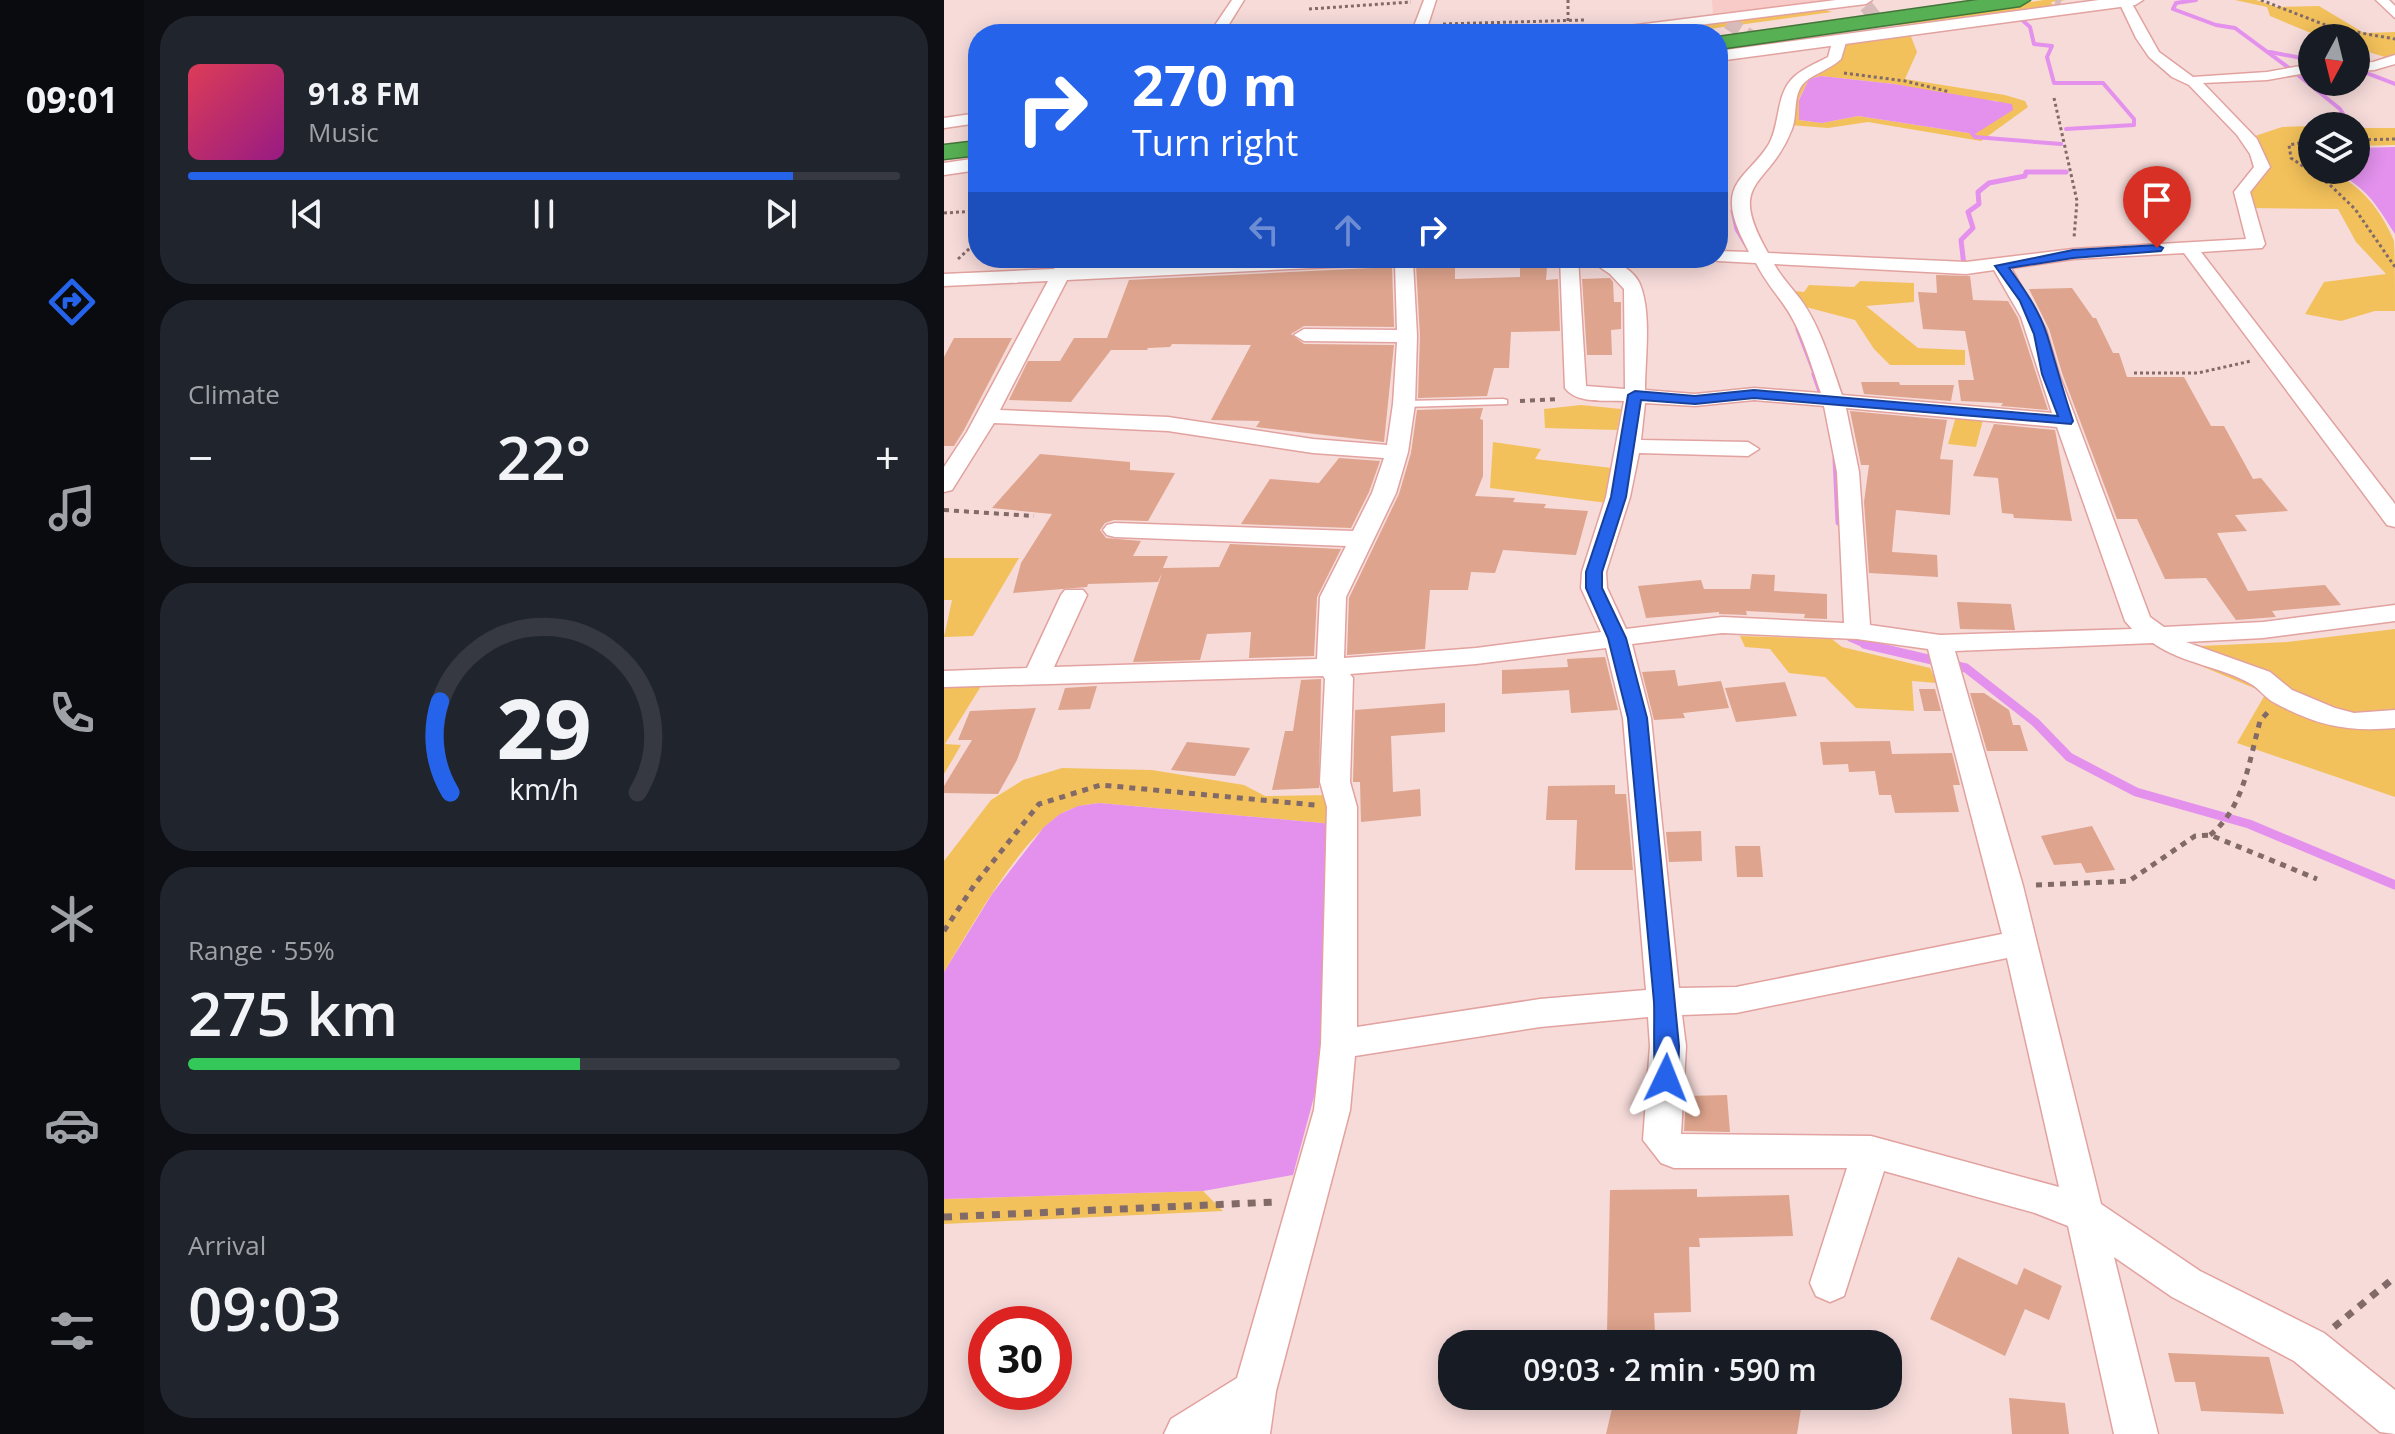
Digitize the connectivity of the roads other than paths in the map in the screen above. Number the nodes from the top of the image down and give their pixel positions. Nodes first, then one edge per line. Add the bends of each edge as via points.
1 (1238, 0) edge
2 (1430, 0) edge
3 (1969, 0) edge
4 (2020, 0) edge
5 (2382, 0) edge
6 (2129, 1) edge
7 (1865, 2) edge
8 (2395, 14) edge
9 (1222, 24) edge
10 (1422, 24) edge
11 (1727, 24) edge
12 (1728, 24) tunnel mouth
13 (1840, 39) junction
14 (1728, 42) tunnel mouth
15 (1728, 54) tunnel mouth
16 (2395, 59) edge
17 (2370, 66) edge
18 (2298, 72) edge
19 (2194, 82) junction
20 (968, 119) edge
21 (944, 123) edge
22 (968, 139) edge
23 (944, 143) edge
24 (968, 149) edge
25 (944, 152) edge
26 (968, 165) edge
27 (944, 169) edge
28 (2188, 247) junction
29 (1728, 256) edge
30 (1751, 256) junction
31 (2001, 266) junction
32 (1040, 268) edge
33 (1063, 268) edge
34 (1406, 268) edge
35 (1569, 268) edge
36 (1614, 268) edge
37 (944, 280) edge
38 (1304, 335) dead end
39 (1407, 336) junction
40 (1635, 395) junction
41 (1823, 399) junction
42 (1503, 402) road end
43 (1404, 404) junction
44 (987, 416) junction
45 (2066, 421) junction
46 (1629, 446) junction
47 (1748, 449) dead end
48 (1397, 452) junction
49 (944, 485) edge
50 (2395, 520) edge
51 (1115, 530) dead end
52 (1363, 539) junction
53 (1074, 595) dead end
54 (2395, 613) edge
55 (2263, 630) junction
56 (1857, 631) junction
57 (2155, 634) junction
58 (1617, 638) junction
59 (1944, 658) junction
60 (1330, 667) junction
61 (1037, 675) junction
62 (2260, 678) junction
63 (944, 679) edge
64 (2395, 719) edge
65 (2020, 943) junction
66 (1665, 1002) junction
67 (1339, 1044) junction
68 (1871, 1152) junction
69 (2087, 1216) junction
70 (1830, 1283) dead end
71 (1255, 1391) junction
72 (2395, 1417) edge
73 (1186, 1434) edge
74 (1248, 1434) edge
75 (2136, 1434) edge

1 - 9 street
2 - 10 street
3 - 12 highway
4 - 14 highway
5 - 8 street
6 - 13 street via 1886,28
6 - 19 street via 2148,46 2179,78
7 - 11 street
13 - 15 street
13 - 30 street via 1834,59 1797,81 1775,148 1744,186 1741,203
16 - 17 street
18 - 19 street
19 - 28 street via 2232,120 2262,167 2242,192 2256,244
20 - 21 street
22 - 23 highway
24 - 25 highway
26 - 27 street
28 - 31 street via 2073,254
28 - 50 street
29 - 30 street
30 - 31 street
30 - 41 street via 1793,303 1816,350
31 - 45 street via 2026,301 2040,334
32 - 37 street
33 - 44 street
34 - 39 street
35 - 40 street via 1575,388
36 - 40 street via 1633,288
38 - 39 street
39 - 43 street
40 - 41 street
40 - 46 street
41 - 45 street
41 - 56 street via 1848,472
42 - 43 lane
43 - 48 street
44 - 48 street via 1168,424 1313,446
44 - 49 street
45 - 57 street via 2138,621
46 - 47 street
46 - 58 street via 1594,572 1594,588
48 - 52 street
51 - 52 street
52 - 60 street via 1333,597
53 - 61 street
54 - 55 street
55 - 57 street
55 - 62 street
56 - 58 street via 1722,625
56 - 59 street
57 - 59 street via 2021,642
57 - 62 street via 2179,649
58 - 60 street
58 - 66 street via 1637,718
59 - 65 street
60 - 61 street
60 - 67 street via 1339,678
61 - 63 street
62 - 64 street via 2282,696 2326,715 2354,722
65 - 66 street via 1736,1000
65 - 69 street
66 - 67 street via 1540,1013
66 - 68 street via 1662,1140 1674,1152
67 - 71 street via 1332,1110
68 - 69 street via 2040,1197
68 - 70 street
69 - 72 street via 2186,1284 2309,1347
69 - 75 street
71 - 73 street
71 - 74 street

